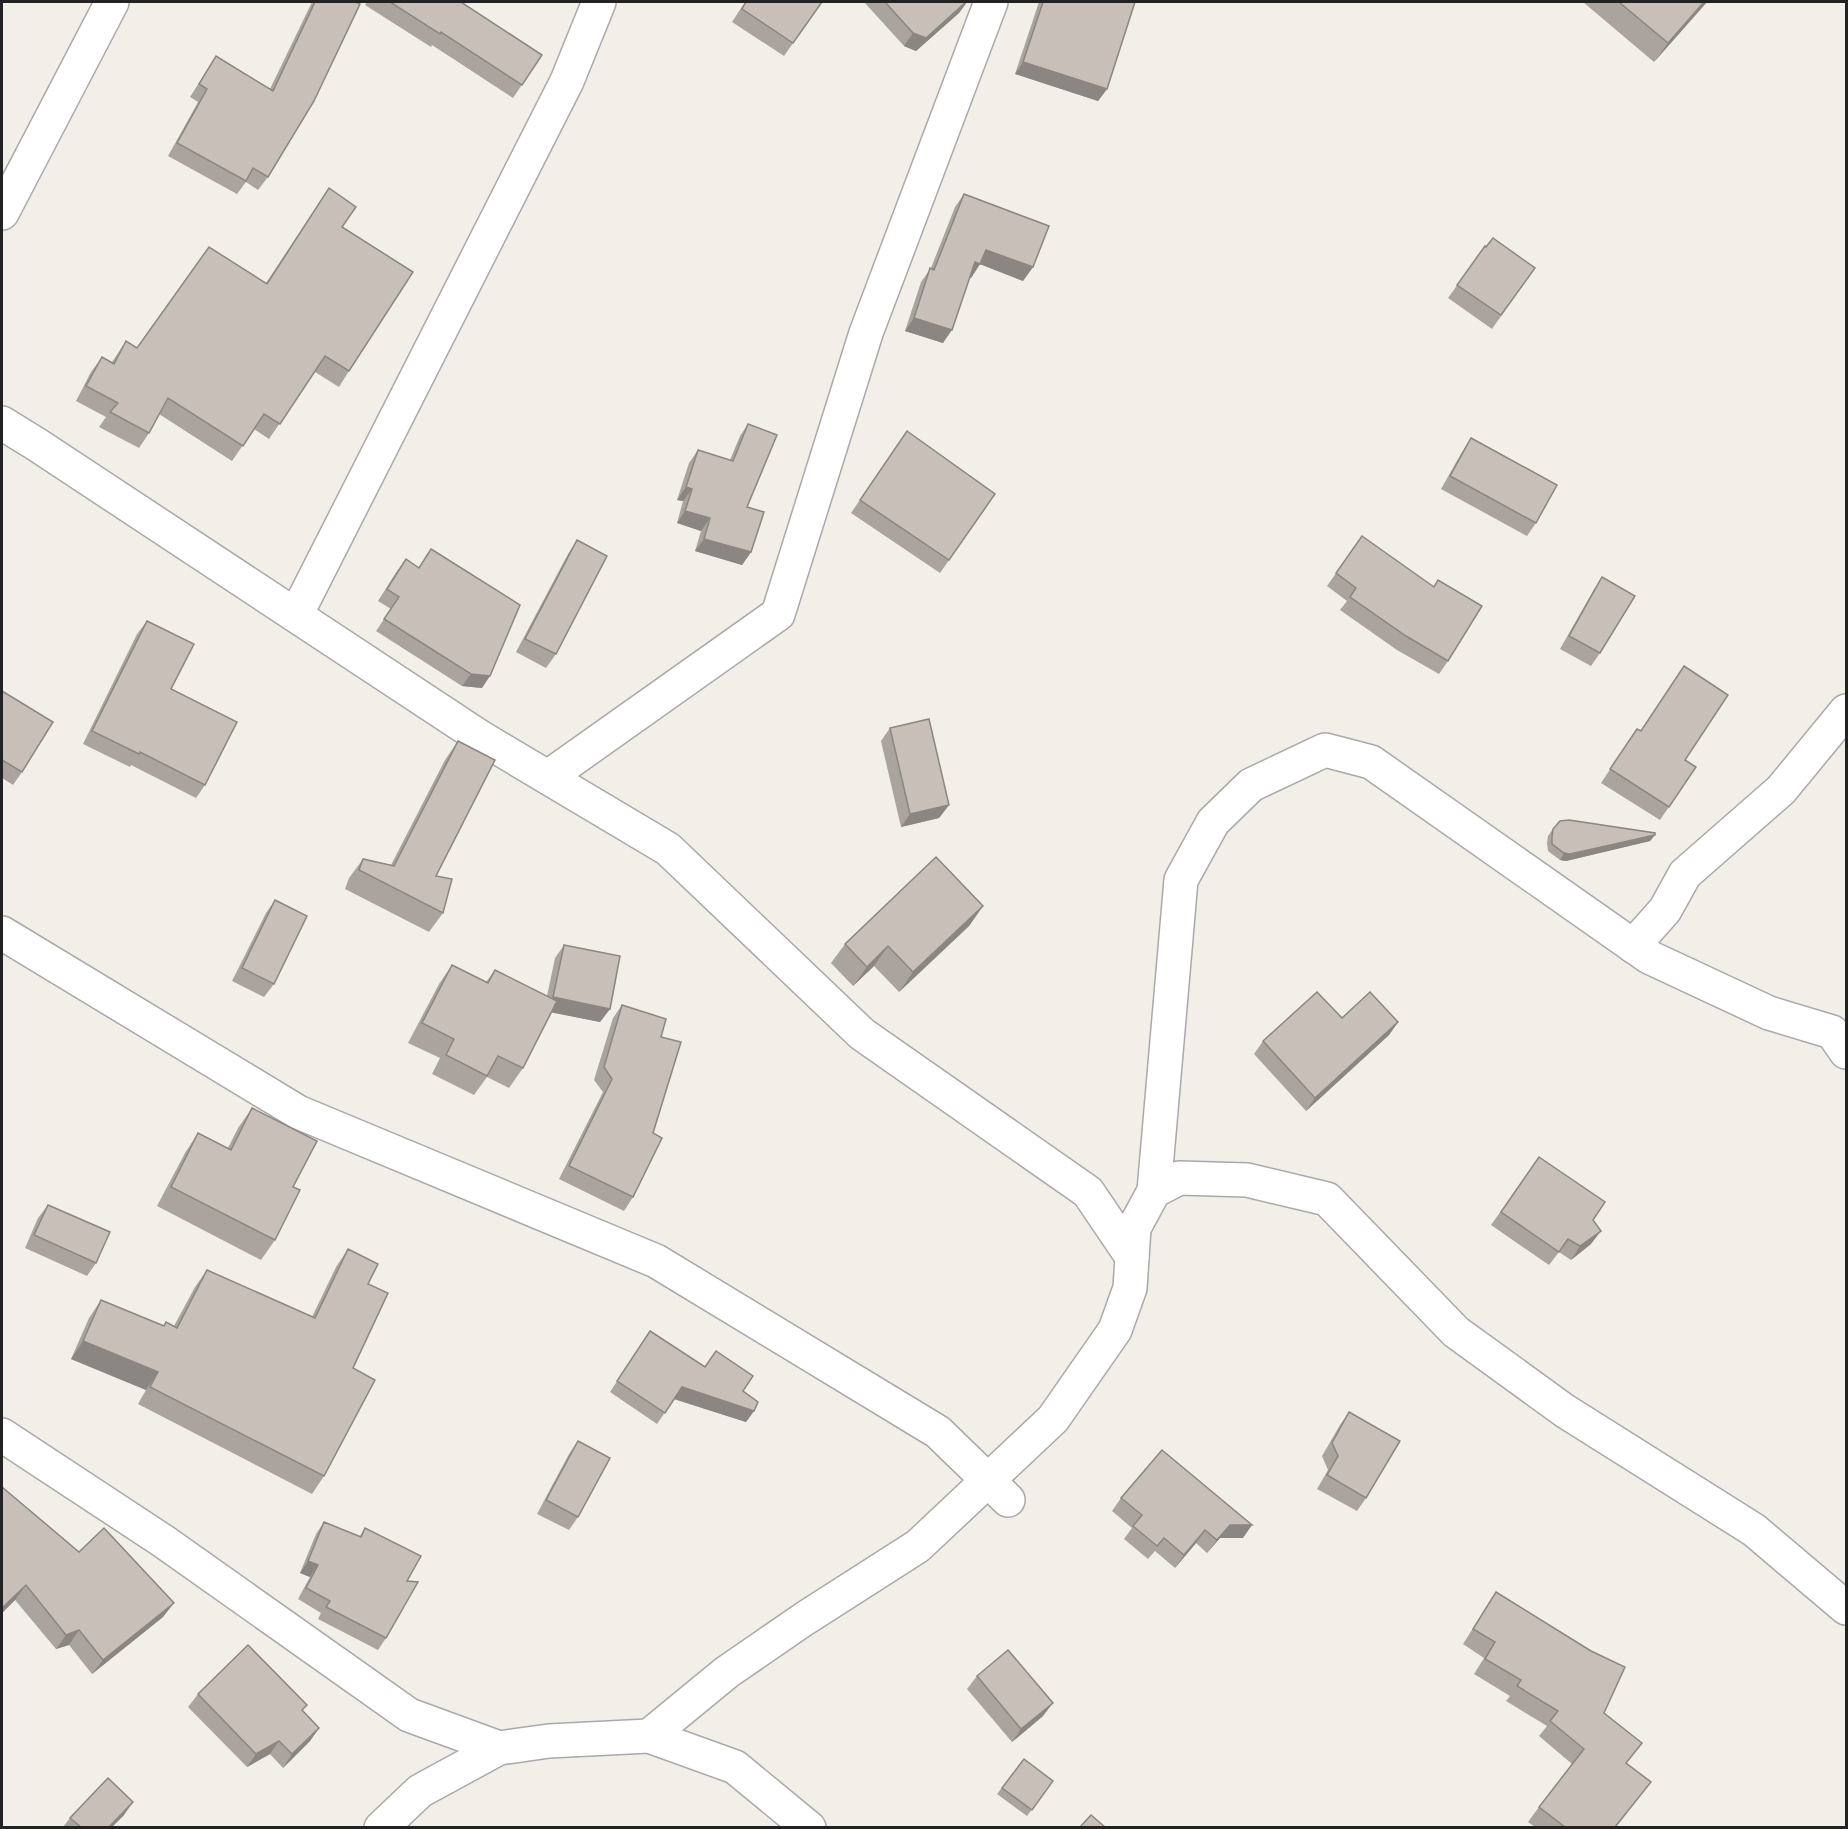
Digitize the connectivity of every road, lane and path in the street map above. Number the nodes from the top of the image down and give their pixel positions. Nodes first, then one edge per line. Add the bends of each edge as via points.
1 (112, 2) edge
2 (599, 2) edge
3 (991, 2) edge
4 (2, 213) edge
5 (2, 423) edge
6 (296, 615) junction
7 (1846, 711) edge
8 (548, 777) junction
9 (2, 933) edge
10 (1633, 946) junction
11 (1846, 1052) edge
12 (1154, 1191) junction
13 (1132, 1257) junction
14 (2, 1435) edge
15 (998, 1490) junction
16 (1846, 1608) edge
17 (649, 1736) junction
18 (499, 1748) junction
19 (381, 1827) edge
20 (809, 1827) edge

1 - 4 street
2 - 6 street via 567,81
3 - 8 street via 866,333 778,614
5 - 6 street
6 - 8 street via 480,737
7 - 10 street via 1781,790 1685,874 1665,910
8 - 13 street via 668,849 862,1034 1088,1192
9 - 15 street via 298,1112 656,1261 938,1432
10 - 11 street via 1769,1012 1832,1032
10 - 12 street via 1371,762 1325,750 1251,785 1213,822 1181,880
12 - 13 street via 1134,1228
12 - 16 street via 1179,1178 1247,1180 1327,1198 1456,1332 1565,1412 1754,1530
13 - 15 street via 1130,1288 1114,1330
14 - 18 street via 163,1541 409,1715
15 - 17 street via 727,1672
17 - 18 street
17 - 20 street via 735,1767
18 - 19 street via 420,1791

